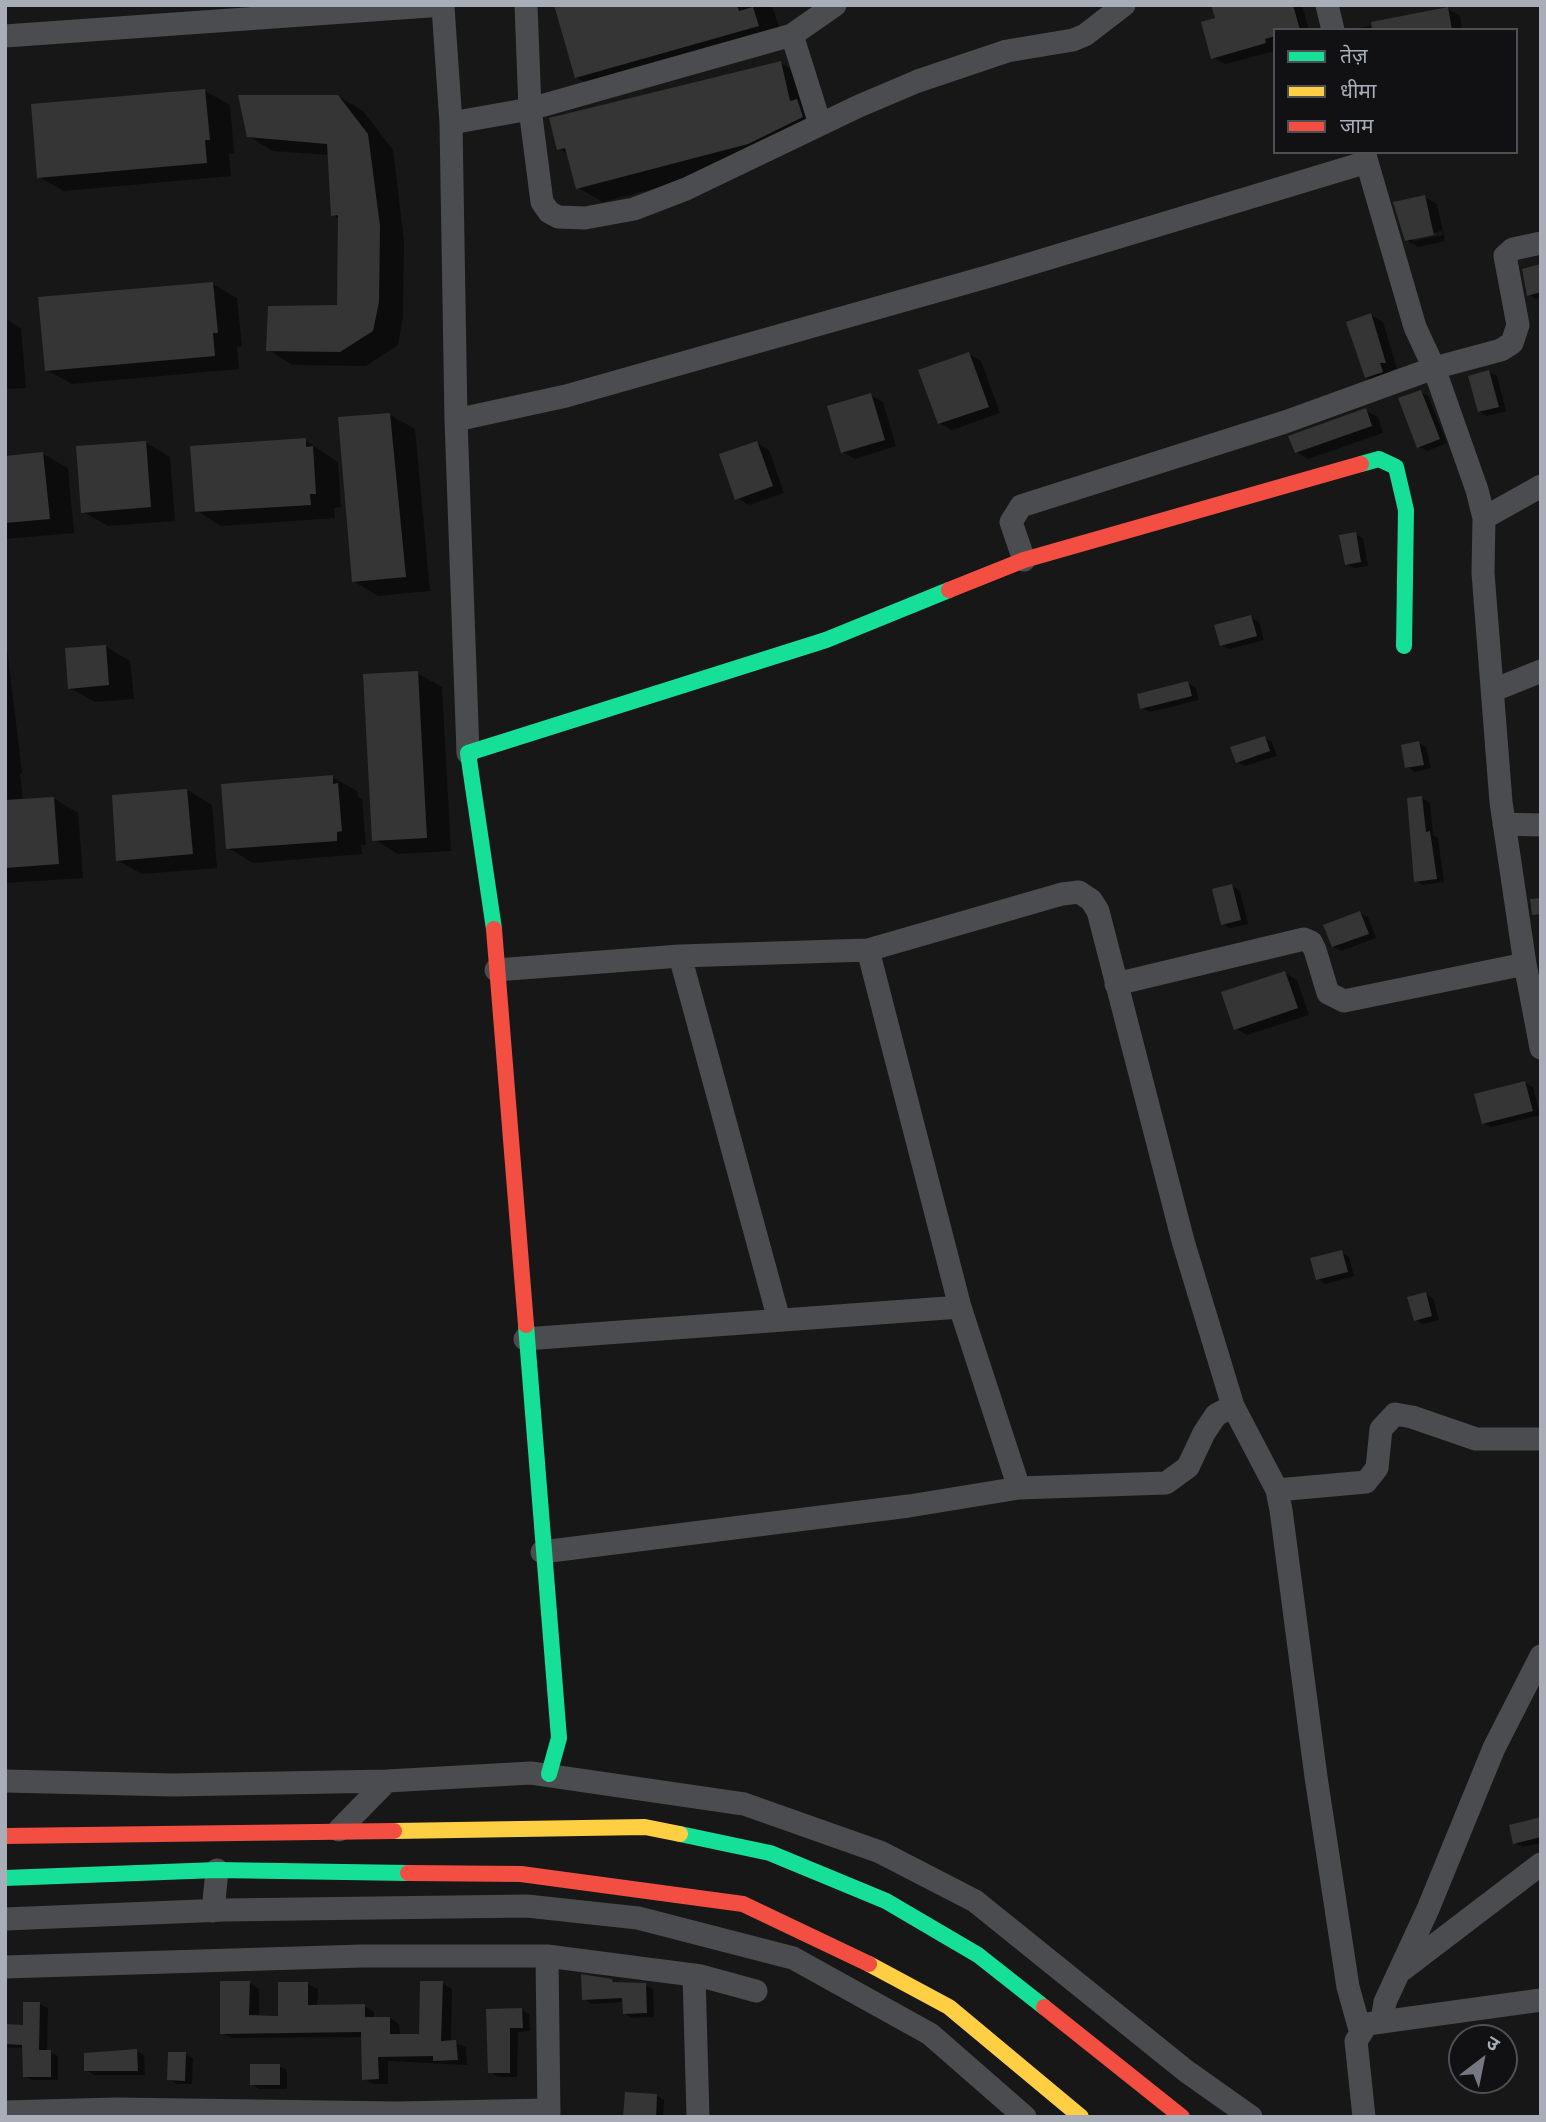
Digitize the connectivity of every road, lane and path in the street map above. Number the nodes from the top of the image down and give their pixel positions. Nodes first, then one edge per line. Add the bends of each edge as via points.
1 (526, 5) edge
2 (835, 5) edge
3 (1124, 5) edge
4 (1327, 5) edge
5 (443, 6) edge
6 (1333, 28) edge
7 (792, 35) junction
8 (5, 36) edge
9 (530, 108) junction
10 (451, 123) junction
11 (820, 124) junction
12 (1365, 157) edge
13 (1541, 243) edge
14 (1434, 368) junction
15 (456, 420) junction
16 (1541, 486) edge
17 (1483, 519) junction
18 (1024, 560) junction
19 (1404, 646) dead end
20 (1541, 671) edge
21 (1493, 690) junction
22 (468, 753) junction
23 (1504, 824) junction
24 (1541, 825) edge
25 (868, 950) junction
26 (680, 956) junction
27 (1525, 964) junction
28 (496, 970) junction
29 (1116, 984) junction
30 (1536, 1000) edge
31 (1541, 1048) edge
32 (960, 1307) junction
33 (779, 1320) junction
34 (525, 1339) junction
35 (1233, 1406) junction
36 (1541, 1438) edge
37 (1019, 1488) junction
38 (1276, 1490) junction
39 (542, 1552) junction
40 (1541, 1656) edge
41 (549, 1774) junction
42 (5, 1781) edge
43 (387, 1781) junction
44 (340, 1830) junction
45 (5, 1836) edge
46 (1541, 1864) edge
47 (217, 1870) junction
48 (5, 1878) edge
49 (213, 1910) junction
50 (5, 1919) edge
51 (547, 1956) junction
52 (5, 1967) edge
53 (1400, 1972) junction
54 (694, 1975) junction
55 (756, 1991) dead end
56 (1541, 2000) edge
57 (1382, 2020) junction
58 (1360, 2029) junction
59 (5, 2112) edge
60 (116, 2113) edge
61 (549, 2113) edge
62 (397, 2115) edge
63 (698, 2117) edge
64 (1024, 2117) edge
65 (1081, 2117) edge
66 (1182, 2117) edge
67 (1251, 2117) edge
68 (1364, 2117) edge

1 - 9 street
2 - 7 street
3 - 11 street via 1073,40 1007,51 918,81
4 - 6 street
5 - 8 street
5 - 10 street
7 - 9 street
7 - 11 street
9 - 10 street
9 - 11 street via 542,202 558,217 585,218 634,209
10 - 15 street
12 - 14 street via 1415,327
12 - 15 street via 976,280 566,396
13 - 14 street via 1513,248 1503,261 1518,325 1513,343
14 - 17 street
14 - 18 street via 1285,422 1021,506 1011,522
15 - 22 street
16 - 17 street
17 - 21 street
18 - 19 street via 1379,459 1396,467 1406,510
18 - 22 street via 826,639
20 - 21 street
21 - 23 street
22 - 28 street via 493,913
23 - 24 street
23 - 27 street
25 - 26 street
25 - 29 street via 1079,892 1098,911
25 - 32 street
26 - 28 street
26 - 33 street
27 - 29 street via 1344,1000 1328,993 1315,950 1304,939
27 - 30 street
28 - 34 street
29 - 35 street via 1183,1241
30 - 31 street
32 - 33 street
32 - 37 street
33 - 34 street
34 - 39 street
35 - 37 street via 1216,1415 1188,1467 1166,1483
35 - 38 street
36 - 38 street via 1476,1439 1395,1414 1381,1429 1377,1468 1366,1482
37 - 39 street
38 - 58 street via 1348,1987
39 - 41 street via 559,1738
40 - 53 street via 1494,1748
41 - 43 street
41 - 67 street via 744,1804 905,1864 986,1909 1186,2071
42 - 43 street via 173,1785
43 - 44 street
44 - 45 street
44 - 66 street via 645,1827 791,1860 895,1906 978,1955
46 - 53 street
47 - 48 street
47 - 49 street
47 - 65 street via 521,1874 743,1904 843,1950 949,2007
49 - 50 street
49 - 64 street via 527,1906 638,1918 793,1958 930,2034
51 - 52 street via 362,1956
51 - 54 street
51 - 61 street
53 - 57 street via 1385,2002
54 - 55 street
54 - 63 street
56 - 57 street
57 - 58 street
58 - 68 street via 1356,2041
59 - 60 street
60 - 62 street
61 - 62 street

